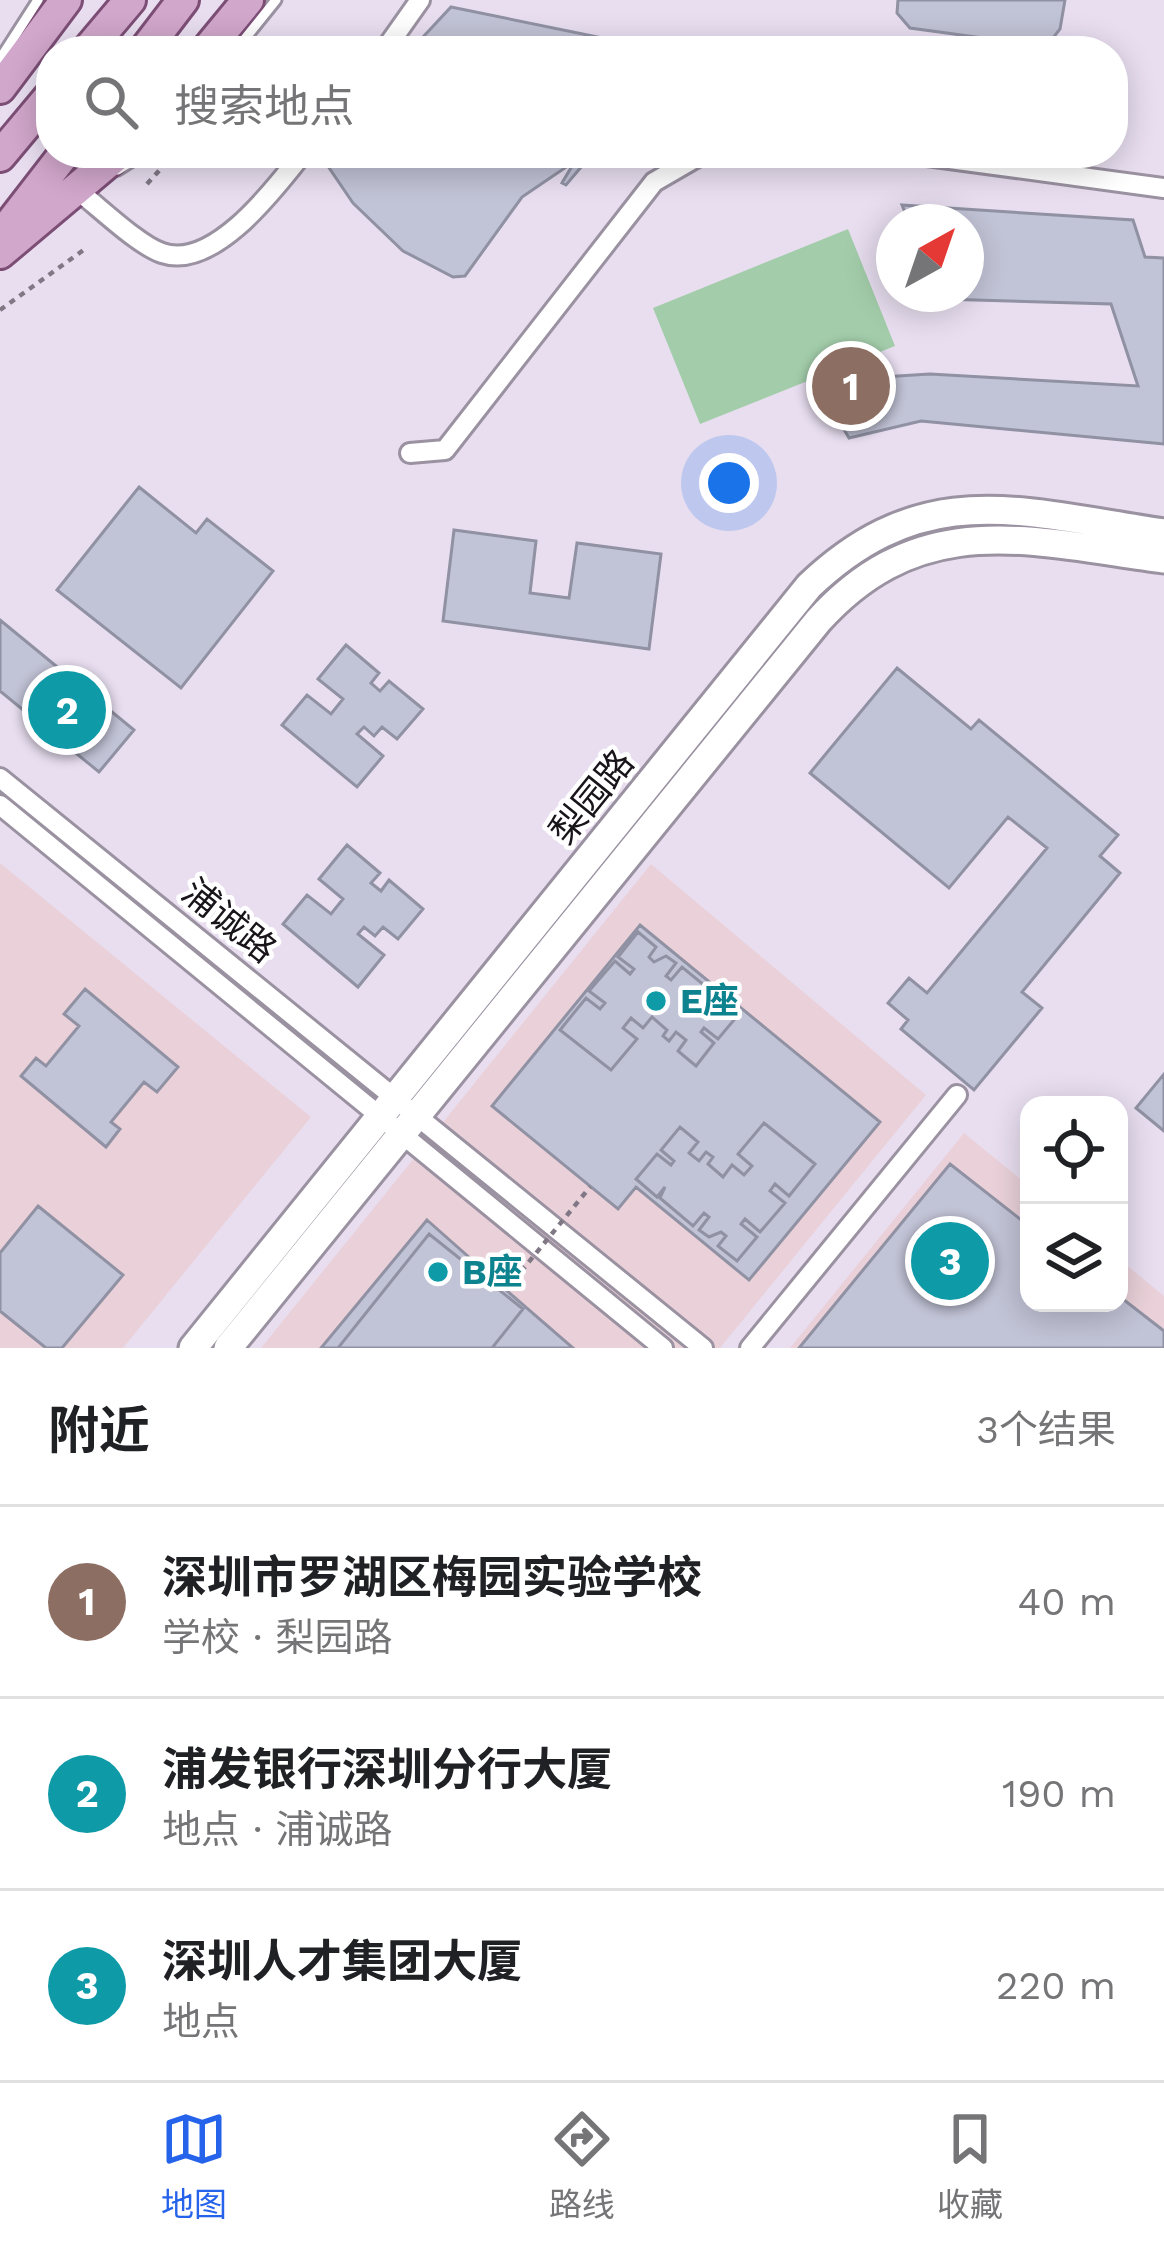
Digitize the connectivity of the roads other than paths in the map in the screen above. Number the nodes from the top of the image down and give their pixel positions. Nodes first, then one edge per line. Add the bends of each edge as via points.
1 (38, 0) edge
2 (66, 0) edge
3 (130, 0) edge
4 (183, 0) edge
5 (248, 0) edge
6 (276, 0) edge
7 (420, 0) edge
8 (39, 36) edge
9 (100, 36) edge
10 (155, 36) edge
11 (218, 36) edge
12 (247, 36) edge
13 (395, 36) edge
14 (36, 40) edge
15 (0, 58) edge
16 (0, 88) edge
17 (36, 112) edge
18 (0, 156) edge
19 (53, 168) edge
20 (102, 168) edge
21 (116, 168) edge
22 (291, 168) edge
23 (678, 168) edge
24 (1016, 168) edge
25 (84, 185) junction
26 (1164, 188) edge
27 (0, 237) edge
28 (0, 254) edge
29 (410, 453) dead end
30 (1164, 532) edge
31 (1164, 559) edge
32 (0, 778) edge
33 (0, 805) edge
34 (957, 1095) dead end
35 (398, 1116) junction
36 (193, 1348) edge
37 (228, 1348) edge
38 (663, 1348) edge
39 (703, 1348) edge
40 (750, 1348) edge

1 - 15 lane
2 - 8 main road
3 - 9 main road
4 - 10 main road
5 - 11 main road
6 - 12 lane
7 - 13 street
14 - 16 main road
17 - 18 main road
19 - 27 main road
20 - 25 main road
21 - 25 lane
22 - 25 street via 215,244 188,252 163,254
23 - 29 street via 654,182 446,450
24 - 26 street
25 - 28 main road
30 - 35 street, 梨园路 via 952,509 910,519 839,557 808,586
31 - 35 street, 梨园路 via 966,538 928,545 863,578
32 - 35 street, 浦诚路
33 - 35 street, 浦诚路
34 - 40 street
35 - 36 street, 梨园路
35 - 37 street, 梨园路
35 - 38 street
35 - 39 street

